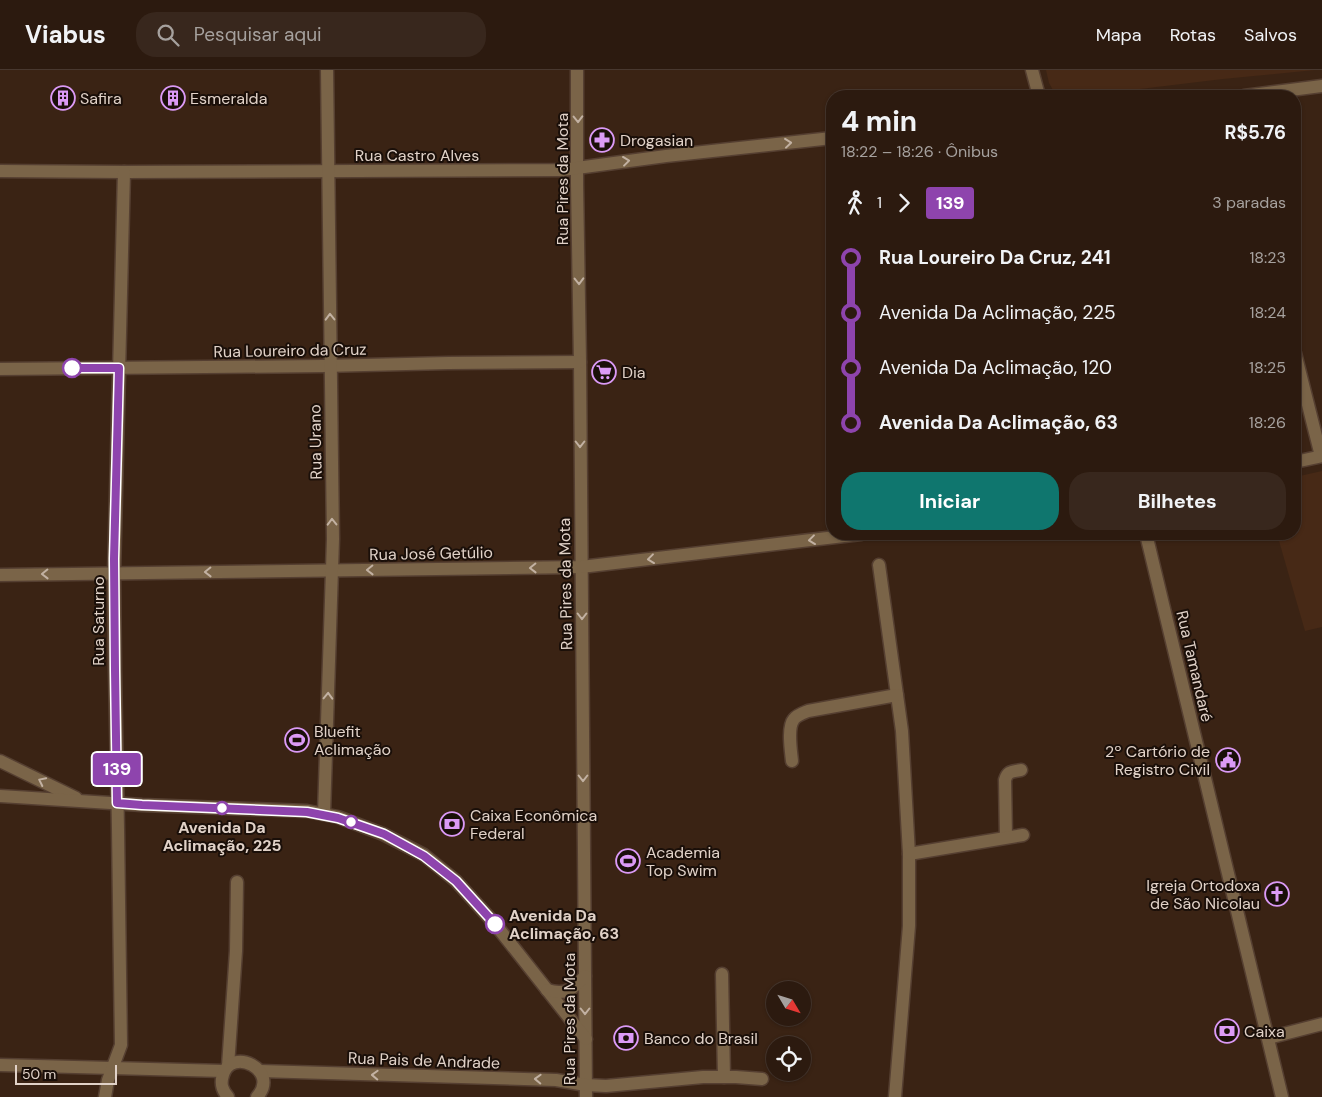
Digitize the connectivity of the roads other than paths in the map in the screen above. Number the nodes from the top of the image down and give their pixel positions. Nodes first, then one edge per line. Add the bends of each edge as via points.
1 (327, 70) edge
2 (577, 70) edge
3 (1032, 70) edge
4 (1322, 86) edge
5 (1037, 90) edge
6 (1291, 90) edge
7 (826, 139) edge
8 (578, 168) junction
9 (0, 171) edge
10 (124, 172) junction
11 (328, 172) junction
12 (580, 362) junction
13 (330, 365) junction
14 (119, 368) junction
15 (0, 369) edge
16 (1301, 377) edge
17 (1321, 456) edge
18 (1301, 461) edge
19 (826, 538) edge
20 (1147, 540) edge
21 (879, 565) dead end
22 (582, 567) junction
23 (332, 571) junction
24 (114, 574) junction
25 (0, 575) edge
26 (897, 695) junction
27 (0, 761) edge
28 (792, 761) dead end
29 (1021, 770) dead end
30 (0, 796) edge
31 (83, 801) junction
32 (117, 803) junction
33 (324, 814) junction
34 (1023, 835) dead end
35 (1006, 837) junction
36 (909, 854) junction
37 (237, 882) dead end
38 (722, 974) dead end
39 (585, 976) junction
40 (547, 990) junction
41 (1322, 1024) edge
42 (1268, 1038) junction
43 (586, 1039) junction
44 (0, 1065) edge
45 (112, 1067) junction
46 (226, 1069) junction
47 (260, 1072) junction
48 (724, 1077) junction
49 (762, 1078) dead end
50 (106, 1091) edge
51 (586, 1091) edge
52 (227, 1097) edge
53 (257, 1097) edge
54 (895, 1097) edge
55 (1282, 1097) edge

1 - 11 street, Rua Urano
2 -> 8 street, Rua Pires da Mota
3 - 5 street
4 - 6 street
8 -> 7 street, Rua Castro Alves
8 - 11 street, Rua Castro Alves
8 -> 12 street, Rua Pires da Mota
9 - 10 street, Rua Castro Alves
10 - 11 street, Rua Castro Alves
10 - 14 street, Rua Saturno
13 -> 11 street, Rua Urano
12 - 13 street, Rua Loureiro da Cruz
12 -> 22 street, Rua Pires da Mota
13 - 14 street, Rua Loureiro da Cruz
23 -> 13 street, Rua Urano
14 - 15 street, Rua Loureiro da Cruz
14 - 24 street, Rua Saturno
16 - 17 street
17 - 18 street
19 -> 22 street, Rua José Getúlio
20 - 42 street, Rua Tamandaré
21 - 26 street
22 -> 23 street, Rua José Getúlio
22 -> 39 street, Rua Pires da Mota
23 -> 24 street, Rua José Getúlio
33 -> 23 street, Rua Urano
24 -> 25 street, Rua José Getúlio
24 - 32 street, Rua Saturno
26 - 28 street via 798,715 790,728
26 - 36 street
31 -> 27 street
29 - 35 street via 1009,772 1005,780
30 - 31 street
31 - 32 street
32 - 33 street
32 - 45 street, Rua Saturno via 121,1045
33 - 40 street via 384,834 430,860 456,881 489,916
34 - 35 street
35 - 36 street
36 - 54 street via 908,926
37 - 46 street via 236,951
38 - 48 street
39 - 40 street via 566,991
39 -> 43 street, Rua Pires da Mota
40 - 43 street
41 - 42 street
42 - 55 street, Rua Tamandaré
43 - 51 street, Rua Pires da Mota
44 - 45 street
45 - 46 street
45 - 50 street, Rua Saturno
46 - 47 street via 234,1063 247,1062
46 - 52 street via 222,1088
51 -> 47 street, Rua Pais de Andrade via 556,1080
47 - 53 street via 263,1086
48 - 49 street, Rua Pais de Andrade
48 - 51 street, Rua Pais de Andrade via 606,1086

